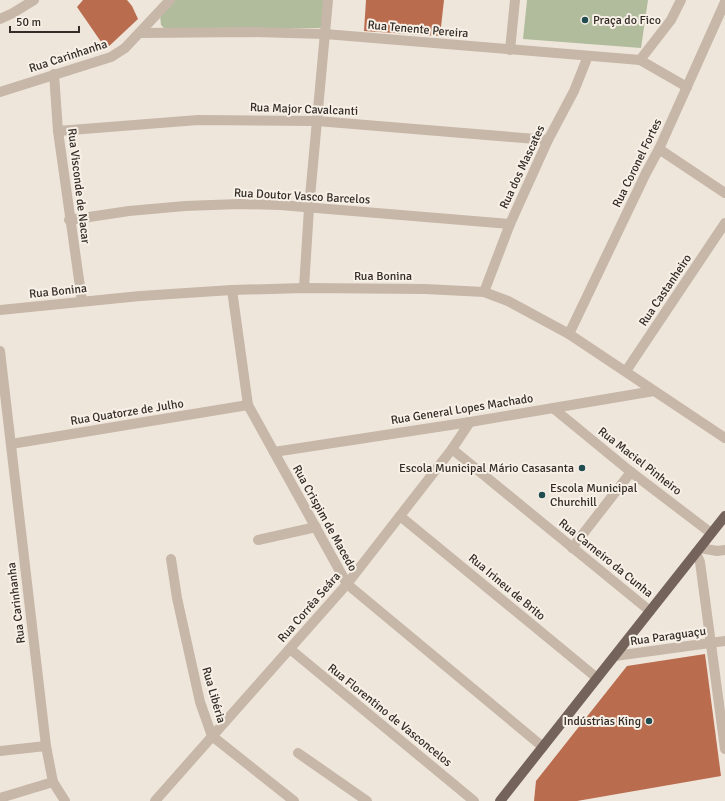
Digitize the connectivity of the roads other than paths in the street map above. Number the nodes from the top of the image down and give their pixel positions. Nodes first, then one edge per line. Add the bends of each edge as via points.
1 (34, 0) edge
2 (170, 0) edge
3 (328, 0) edge
4 (515, 0) edge
5 (681, 0) edge
6 (725, 2) edge
7 (0, 19) edge
8 (140, 33) junction
9 (325, 34) junction
10 (510, 50) junction
11 (588, 56) junction
12 (640, 60) junction
13 (54, 74) junction
14 (687, 87) junction
15 (0, 92) edge
16 (317, 121) junction
17 (58, 131) junction
18 (548, 140) junction
19 (659, 149) junction
20 (725, 194) edge
21 (309, 208) junction
22 (70, 220) junction
23 (725, 223) edge
24 (510, 224) junction
25 (304, 288) junction
26 (232, 290) junction
27 (484, 292) junction
28 (82, 301) junction
29 (0, 310) edge
30 (569, 334) junction
31 (0, 351) edge
32 (626, 371) junction
33 (654, 391) junction
34 (248, 405) junction
35 (553, 408) junction
36 (470, 422) junction
37 (725, 438) edge
38 (0, 439) edge
39 (11, 441) junction
40 (452, 449) junction
41 (274, 452) junction
42 (631, 472) junction
43 (400, 516) junction
44 (725, 516) edge
45 (316, 528) junction
46 (711, 533) junction
47 (258, 540) dead end
48 (572, 548) junction
49 (698, 550) junction
50 (725, 550) edge
51 (171, 559) dead end
52 (347, 584) junction
53 (650, 611) junction
54 (725, 641) edge
55 (711, 643) junction
56 (290, 649) junction
57 (615, 656) junction
58 (597, 678) junction
59 (212, 736) junction
60 (46, 746) junction
61 (543, 747) junction
62 (725, 750) edge
63 (0, 751) edge
64 (298, 753) dead end
65 (53, 782) junction
66 (0, 798) edge
67 (65, 801) edge
68 (155, 801) edge
69 (294, 801) edge
70 (367, 801) edge
71 (474, 801) edge
72 (500, 801) edge

1 - 7 street
2 - 8 street, Rua Carinhanha
3 - 9 street
4 - 10 street
5 - 12 street via 671,20
6 - 14 street, Rua Coronel Fortes
8 - 9 street, Rua Tenente Pereira
8 - 13 street, Rua Carinhanha via 111,57
9 - 10 street, Rua Tenente Pereira
9 - 16 street
10 - 11 street, Rua Tenente Pereira
11 - 12 street, Rua Tenente Pereira
11 - 18 street, Rua dos Mascates via 574,91
12 - 14 street, Rua Tenente Pereira
13 - 15 street, Rua Carinhanha
13 - 17 street, Rua Visconde de Nacar
14 - 19 street, Rua Coronel Fortes
16 - 17 street, Rua Major Cavalcanti via 198,120
16 - 18 street, Rua Major Cavalcanti
16 - 21 street
17 - 22 street, Rua Visconde de Nacar
18 - 24 street, Rua dos Mascates
19 - 20 street
19 - 30 street, Rua Coronel Fortes
21 - 22 street, Rua Doutor Vasco Barcelos via 280,205 214,205 129,211
21 - 24 street, Rua Doutor Vasco Barcelos
21 - 25 street
22 - 28 street, Rua Visconde de Nacar
23 - 32 street, Rua Castanheiro
24 - 27 street, Rua dos Mascates
25 - 26 street, Rua Bonina
25 - 27 street, Rua Bonina
26 - 28 street, Rua Bonina
26 - 34 street, Rua Crispim de Macedo
27 - 30 street, Rua Bonina via 508,301
28 - 29 street, Rua Bonina
30 - 32 street, Rua Bonina
31 - 39 street, Rua Carinhanha
32 - 33 street, Rua Bonina
33 - 35 street, Rua General Lopes Machado
33 - 37 street, Rua Bonina
34 - 39 street, Rua Quatorze de Julho
34 - 41 street, Rua Crispim de Macedo
35 - 36 street, Rua General Lopes Machado
35 - 42 street, Rua Maciel Pinheiro
36 - 40 street, Rua Corrêa Seára
36 - 41 street, Rua General Lopes Machado
38 - 39 street, Rua Quatorze de Julho
39 - 60 street, Rua Carinhanha
40 - 43 street, Rua Corrêa Seára
40 - 48 street, Rua Carneiro da Cunha
41 - 45 street, Rua Crispim de Macedo
42 - 46 street, Rua Maciel Pinheiro
42 - 48 street
43 - 52 street, Rua Corrêa Seára
43 - 58 street, Rua Irineu de Brito
44 - 46 main road
45 - 47 street
45 - 52 street, Rua Crispim de Macedo
46 - 49 main road
48 - 53 street, Rua Carneiro da Cunha
49 - 50 street
49 - 53 main road
49 - 55 street
51 - 59 street, Rua Libéria via 200,702
52 - 56 street, Rua Corrêa Seára
52 - 61 street, Rua Crispim de Macedo
53 - 57 main road
54 - 55 street, Rua Paraguaçu
55 - 57 street, Rua Paraguaçu
55 - 62 street
56 - 59 street, Rua Corrêa Seára
56 - 71 street, Rua Florentino de Vasconcelos
57 - 58 main road
58 - 61 main road
59 - 68 street, Rua Corrêa Seára
59 - 69 street, Rua Libéria
60 - 63 street
60 - 65 street, Rua Carinhanha
61 - 72 main road
64 - 70 street
65 - 66 street
65 - 67 street, Rua Carinhanha

